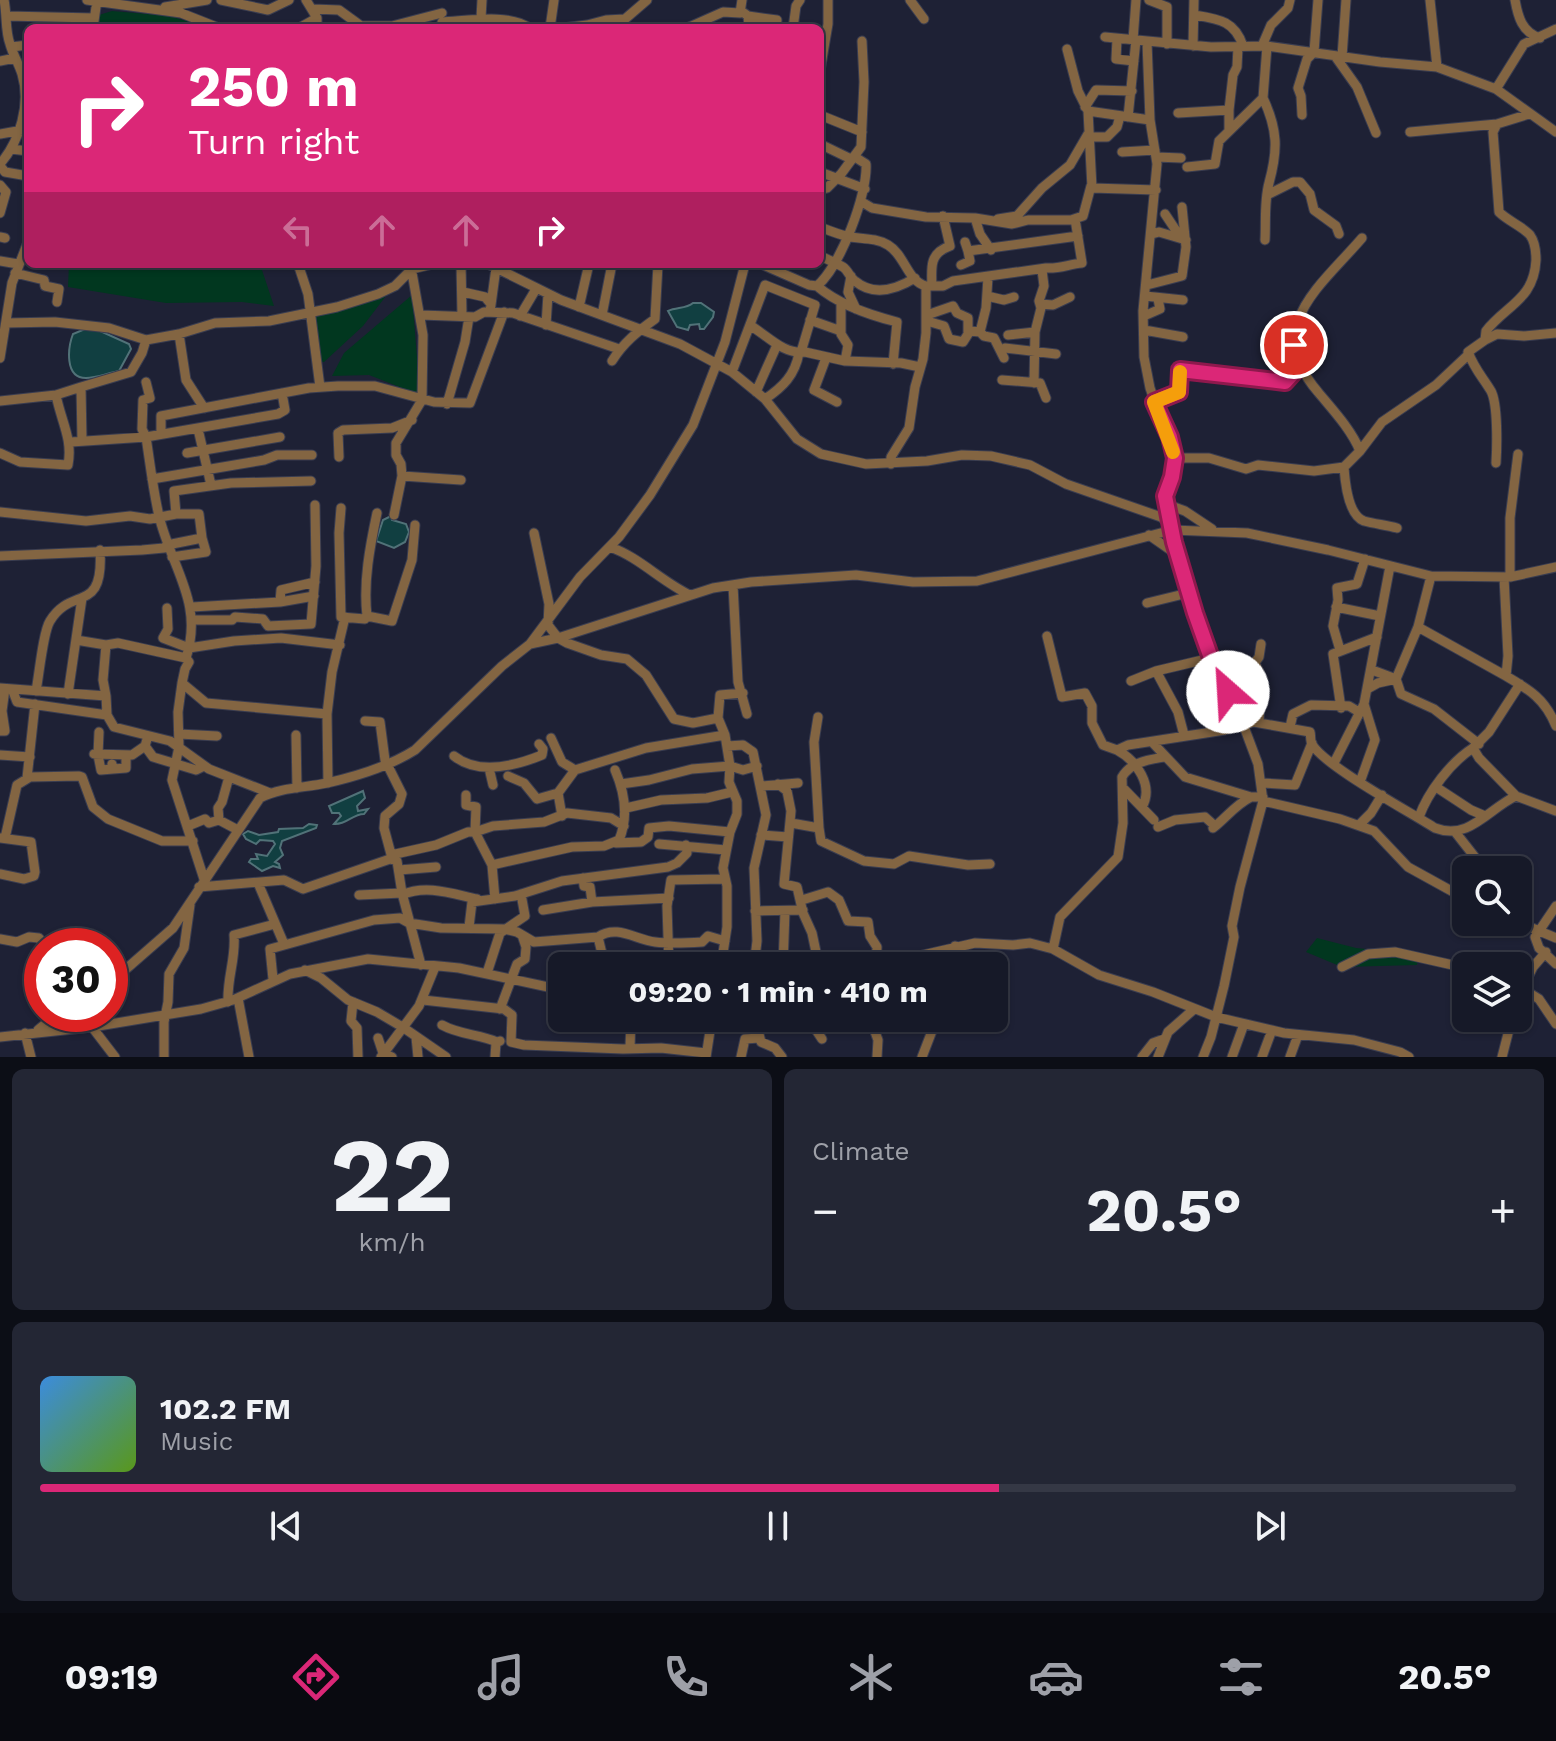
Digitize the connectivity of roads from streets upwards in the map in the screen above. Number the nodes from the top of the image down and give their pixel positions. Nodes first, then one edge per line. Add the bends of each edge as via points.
1 (87, 0) edge
2 (97, 0) edge
3 (207, 0) edge
4 (221, 0) edge
5 (289, 0) edge
6 (306, 0) edge
7 (444, 0) edge
8 (482, 0) edge
9 (543, 0) edge
10 (647, 0) edge
11 (742, 0) edge
12 (800, 0) edge
13 (827, 0) edge
14 (910, 0) edge
15 (1136, 0) edge
16 (1149, 0) edge
17 (1194, 0) edge
18 (1290, 0) edge
19 (1318, 0) edge
20 (1346, 0) edge
21 (1430, 0) edge
22 (1515, 0) edge
23 (1166, 2) edge
24 (554, 3) edge
25 (4, 8) edge
26 (158, 8) junction
27 (745, 14) junction
28 (46, 15) junction
29 (1195, 15) junction
30 (316, 18) edge
31 (481, 18) junction
32 (924, 19) dead end
33 (442, 21) edge
34 (94, 23) edge
35 (47, 24) edge
36 (210, 24) edge
37 (358, 24) edge
38 (412, 24) edge
39 (523, 24) edge
40 (551, 24) edge
41 (599, 24) edge
42 (696, 24) edge
43 (748, 24) edge
44 (776, 24) edge
45 (794, 24) edge
46 (824, 28) edge
47 (1556, 29) edge
48 (1105, 37) dead end
49 (1540, 38) junction
50 (1117, 39) junction
51 (1134, 40) junction
52 (862, 41) dead end
53 (1147, 42) junction
54 (1167, 44) junction
55 (24, 45) edge
56 (1193, 46) junction
57 (1240, 46) junction
58 (1265, 46) junction
59 (11, 47) junction
60 (1067, 49) dead end
61 (1314, 52) junction
62 (1339, 56) junction
63 (15, 58) junction
64 (0, 61) edge
65 (1134, 61) junction
66 (1437, 67) junction
67 (24, 70) edge
68 (24, 86) edge
69 (1496, 89) junction
70 (1131, 93) junction
71 (1149, 93) junction
72 (1263, 98) junction
73 (1086, 109) junction
74 (1229, 110) junction
75 (1178, 113) dead end
76 (1529, 114) junction
77 (1302, 115) dead end
78 (1124, 116) junction
79 (824, 117) edge
80 (1150, 120) junction
81 (1497, 124) junction
82 (24, 129) edge
83 (1229, 131) junction
84 (862, 132) junction
85 (1410, 132) dead end
86 (1556, 132) edge
87 (1376, 133) dead end
88 (0, 134) edge
89 (1088, 136) junction
90 (824, 146) edge
91 (11, 149) junction
92 (24, 151) edge
93 (1122, 152) dead end
94 (1155, 154) junction
95 (853, 158) junction
96 (1181, 158) dead end
97 (2, 167) edge
98 (1187, 167) dead end
99 (824, 174) edge
100 (24, 175) edge
101 (836, 179) junction
102 (1091, 186) junction
103 (2, 189) edge
104 (824, 189) edge
105 (865, 189) junction
106 (1156, 190) junction
107 (1267, 195) junction
108 (862, 202) junction
109 (1182, 207) dead end
110 (0, 213) edge
111 (1165, 214) dead end
112 (943, 216) junction
113 (975, 218) junction
114 (1075, 219) junction
115 (991, 220) junction
116 (1039, 221) junction
117 (824, 228) edge
118 (1152, 234) junction
119 (1339, 234) dead end
120 (1078, 236) junction
121 (847, 237) junction
122 (1362, 238) dead end
123 (1183, 239) junction
124 (1044, 240) junction
125 (1265, 240) dead end
126 (991, 250) junction
127 (24, 251) edge
128 (824, 258) edge
129 (0, 261) edge
130 (834, 264) junction
131 (961, 265) dead end
132 (300, 268) edge
133 (410, 268) edge
134 (411, 268) edge
135 (461, 268) edge
136 (497, 268) edge
137 (499, 268) edge
138 (588, 268) edge
139 (611, 268) edge
140 (658, 268) edge
141 (744, 268) edge
142 (771, 268) edge
143 (16, 269) junction
144 (1042, 270) junction
145 (851, 276) junction
146 (988, 277) junction
147 (915, 278) junction
148 (1172, 280) junction
149 (1147, 285) junction
150 (817, 286) junction
151 (929, 286) junction
152 (536, 289) junction
153 (463, 292) junction
154 (548, 294) junction
155 (987, 296) junction
156 (1145, 296) junction
157 (1014, 297) dead end
158 (1070, 297) dead end
159 (4, 298) edge
160 (1158, 299) junction
161 (57, 302) dead end
162 (841, 302) junction
163 (1040, 304) junction
164 (579, 307) junction
165 (490, 308) junction
166 (856, 309) junction
167 (504, 312) junction
168 (310, 313) junction
169 (421, 315) junction
170 (602, 315) junction
171 (465, 316) junction
172 (520, 316) junction
173 (812, 316) junction
174 (1144, 316) junction
175 (927, 318) junction
176 (6, 323) junction
177 (546, 325) junction
178 (751, 326) junction
179 (641, 328) junction
180 (1144, 330) junction
181 (841, 331) junction
182 (968, 332) junction
183 (980, 332) junction
184 (1035, 332) junction
185 (1556, 333) edge
186 (179, 334) junction
187 (1008, 335) dead end
188 (1183, 337) dead end
189 (146, 340) junction
190 (1485, 340) junction
191 (777, 345) junction
192 (619, 349) junction
193 (1034, 350) junction
194 (800, 353) junction
195 (1056, 354) dead end
196 (1469, 354) junction
197 (1297, 357) junction
198 (0, 358) edge
199 (826, 358) junction
200 (612, 361) dead end
201 (845, 361) junction
202 (718, 364) junction
203 (893, 364) junction
204 (920, 367) junction
205 (732, 372) junction
206 (1002, 380) dead end
207 (146, 382) dead end
208 (1034, 383) junction
209 (81, 387) junction
210 (320, 387) junction
211 (756, 392) junction
212 (282, 393) junction
213 (56, 395) junction
214 (1046, 398) dead end
215 (765, 399) junction
216 (422, 400) junction
217 (0, 401) edge
218 (837, 402) dead end
219 (1154, 402) junction
220 (447, 404) junction
221 (204, 408) junction
222 (412, 420) junction
223 (198, 429) junction
224 (161, 434) junction
225 (146, 437) junction
226 (280, 437) dead end
227 (82, 441) junction
228 (71, 442) junction
229 (203, 450) junction
230 (1360, 451) junction
231 (0, 453) edge
232 (187, 453) dead end
233 (1518, 454) dead end
234 (312, 455) dead end
235 (339, 457) dead end
236 (1175, 458) junction
237 (1496, 463) dead end
238 (891, 464) junction
239 (1344, 467) junction
240 (207, 468) junction
241 (183, 473) junction
242 (402, 476) junction
243 (152, 479) junction
244 (461, 480) dead end
245 (311, 481) dead end
246 (211, 485) junction
247 (186, 489) junction
248 (1166, 504) junction
249 (315, 505) dead end
250 (341, 508) dead end
251 (0, 512) edge
252 (377, 513) dead end
253 (176, 514) junction
254 (394, 515) dead end
255 (159, 517) junction
256 (415, 525) dead end
257 (1171, 527) junction
258 (1397, 528) dead end
259 (1214, 531) junction
260 (534, 533) dead end
261 (1149, 535) junction
262 (202, 538) junction
263 (167, 545) junction
264 (610, 547) junction
265 (100, 550) junction
266 (0, 556) edge
267 (1179, 556) junction
268 (172, 557) junction
269 (1365, 559) junction
270 (1390, 566) junction
271 (1556, 567) edge
272 (1431, 576) junction
273 (1507, 577) junction
274 (315, 582) junction
275 (733, 585) junction
276 (1188, 593) junction
277 (690, 595) junction
278 (314, 596) junction
279 (82, 598) junction
280 (280, 602) junction
281 (1147, 603) dead end
282 (192, 607) junction
283 (1336, 607) junction
284 (167, 608) dead end
285 (367, 616) junction
286 (1380, 616) junction
287 (345, 617) junction
288 (191, 620) junction
289 (547, 621) junction
290 (1418, 627) junction
291 (1047, 636) dead end
292 (1377, 637) junction
293 (558, 638) junction
294 (76, 640) junction
295 (530, 644) junction
296 (1261, 644) dead end
297 (106, 645) junction
298 (340, 645) junction
299 (1340, 650) junction
300 (187, 653) junction
301 (1213, 661) junction
302 (1255, 663) junction
303 (1372, 670) junction
304 (1156, 671) junction
305 (1506, 676) junction
306 (1396, 679) junction
307 (1131, 681) dead end
308 (182, 683) junction
309 (1520, 684) junction
310 (1369, 688) junction
311 (6, 689) edge
312 (36, 691) junction
313 (743, 693) junction
314 (68, 694) junction
315 (106, 696) junction
316 (35, 704) junction
317 (1341, 708) junction
318 (1362, 708) junction
319 (1, 711) edge
320 (327, 714) junction
321 (747, 714) dead end
322 (107, 715) junction
323 (818, 717) dead end
324 (718, 718) junction
325 (365, 721) dead end
326 (1259, 722) junction
327 (1241, 725) junction
328 (1556, 726) edge
329 (1290, 727) junction
330 (0, 731) edge
331 (99, 732) dead end
332 (179, 734) junction
333 (296, 735) dead end
334 (725, 735) junction
335 (1184, 735) junction
336 (217, 736) dead end
337 (551, 738) dead end
338 (146, 741) junction
339 (1152, 742) junction
340 (1312, 743) junction
341 (539, 744) dead end
342 (727, 746) junction
343 (1476, 746) junction
344 (179, 747) junction
345 (1117, 750) junction
346 (0, 754) edge
347 (96, 754) junction
348 (112, 755) junction
349 (126, 755) junction
350 (454, 756) dead end
351 (30, 757) junction
352 (1164, 757) junction
353 (174, 763) junction
354 (1334, 763) junction
355 (1135, 765) junction
356 (204, 766) junction
357 (388, 766) junction
358 (730, 766) junction
359 (757, 766) junction
360 (489, 768) junction
361 (113, 769) junction
362 (575, 770) junction
363 (615, 770) dead end
364 (508, 776) dead end
365 (229, 777) junction
366 (27, 778) junction
367 (1360, 782) junction
368 (328, 783) junction
369 (798, 783) dead end
370 (1262, 783) junction
371 (621, 784) junction
372 (778, 784) junction
373 (493, 785) dead end
374 (761, 786) junction
375 (1436, 787) junction
376 (297, 788) junction
377 (1123, 788) junction
378 (270, 793) junction
379 (558, 793) junction
380 (466, 795) dead end
381 (1382, 795) junction
382 (1516, 796) junction
383 (734, 797) junction
384 (1251, 797) junction
385 (1263, 799) junction
386 (749, 801) dead end
387 (1142, 807) junction
388 (626, 808) junction
389 (1556, 811) edge
390 (562, 816) junction
391 (1485, 816) junction
392 (1419, 817) junction
393 (219, 820) junction
394 (791, 823) junction
395 (1359, 825) junction
396 (188, 826) junction
397 (624, 826) junction
398 (697, 828) junction
399 (819, 828) junction
400 (236, 829) junction
401 (475, 832) junction
402 (730, 832) junction
403 (1456, 833) junction
404 (761, 835) junction
405 (788, 837) junction
406 (2, 838) edge
407 (193, 841) junction
408 (614, 843) junction
409 (659, 844) dead end
410 (690, 846) junction
411 (726, 850) junction
412 (1474, 856) edge
413 (396, 862) junction
414 (990, 864) dead end
415 (492, 865) junction
416 (436, 867) dead end
417 (668, 867) junction
418 (0, 874) edge
419 (583, 878) junction
420 (724, 879) junction
421 (671, 880) junction
422 (201, 883) junction
423 (258, 883) junction
424 (1452, 891) edge
425 (402, 894) junction
426 (521, 894) junction
427 (359, 895) dead end
428 (669, 898) junction
429 (490, 900) junction
430 (190, 902) junction
431 (592, 902) junction
432 (418, 905) dead end
433 (802, 905) junction
434 (1556, 906) edge
435 (406, 909) junction
436 (543, 910) dead end
437 (755, 911) junction
438 (785, 911) junction
439 (409, 923) junction
440 (275, 924) junction
441 (469, 927) junction
442 (1532, 927) edge
443 (504, 929) junction
444 (1539, 930) junction
445 (522, 935) junction
446 (598, 937) junction
447 (1556, 938) edge
448 (0, 939) edge
449 (24, 939) edge
450 (725, 941) junction
451 (669, 943) junction
452 (284, 944) junction
453 (955, 946) junction
454 (1053, 949) junction
455 (602, 952) edge
456 (669, 952) edge
457 (723, 952) edge
458 (756, 952) edge
459 (784, 952) edge
460 (816, 952) edge
461 (877, 952) edge
462 (931, 952) edge
463 (953, 952) edge
464 (1546, 952) junction
465 (1556, 964) edge
466 (421, 965) junction
467 (1452, 965) edge
468 (435, 967) junction
469 (1342, 967) dead end
470 (128, 968) edge
471 (1532, 969) edge
472 (305, 970) junction
473 (487, 973) junction
474 (511, 978) junction
475 (273, 979) junction
476 (548, 987) edge
477 (1532, 995) edge
478 (233, 1000) junction
479 (423, 1000) junction
480 (353, 1002) junction
481 (500, 1009) junction
482 (1193, 1010) junction
483 (165, 1015) junction
484 (1216, 1017) junction
485 (128, 1021) edge
486 (1244, 1024) junction
487 (1556, 1024) edge
488 (442, 1025) dead end
489 (404, 1028) junction
490 (1272, 1030) junction
491 (31, 1032) edge
492 (96, 1032) edge
493 (631, 1032) edge
494 (709, 1032) edge
495 (758, 1032) edge
496 (817, 1032) edge
497 (875, 1032) edge
498 (932, 1032) edge
499 (1508, 1032) edge
500 (25, 1033) junction
501 (1298, 1035) junction
502 (0, 1037) edge
503 (416, 1037) junction
504 (378, 1038) dead end
505 (759, 1038) junction
506 (822, 1039) dead end
507 (1164, 1039) junction
508 (497, 1042) junction
509 (511, 1042) junction
510 (630, 1047) junction
511 (706, 1055) edge
512 (385, 1056) edge
513 (780, 1056) edge
514 (31, 1057) edge
515 (115, 1057) edge
516 (164, 1057) edge
517 (249, 1057) edge
518 (358, 1057) edge
519 (418, 1057) edge
520 (446, 1057) edge
521 (495, 1057) edge
522 (741, 1057) edge
523 (877, 1057) edge
524 (922, 1057) edge
525 (1142, 1057) edge
526 (1158, 1057) edge
527 (1203, 1057) edge
528 (1232, 1057) edge
529 (1262, 1057) edge
530 (1290, 1057) edge
531 (1409, 1057) edge
532 (1502, 1057) edge

1 - 2 street
2 - 26 street
2 - 34 street
3 - 26 street
4 - 5 street via 268,10
6 - 30 street
7 - 33 street
8 - 31 street
9 - 24 street
10 - 41 street via 625,19
11 - 27 street
12 - 45 street
13 - 46 street
14 - 32 street
15 - 51 street
16 - 23 street
17 - 29 street
18 - 58 street via 1271,25
19 - 61 street
20 - 62 street
21 - 66 street
22 - 49 street via 1522,25
23 - 54 street
24 - 40 street
25 - 28 street
25 - 59 street
26 - 36 street
27 - 42 street via 723,12
27 - 43 street
27 - 44 street
28 - 34 street
28 - 35 street
29 - 56 street
29 - 57 street via 1232,25
30 - 37 street via 339,10
31 - 33 street
31 - 39 street
33 - 38 street
47 - 49 street
48 - 50 street
49 - 69 street via 1524,44
50 - 51 street
50 - 65 street via 1116,59
51 - 53 street
51 - 65 street
52 - 84 street
53 - 54 street
53 - 71 street
54 - 56 street
55 - 59 street
56 - 57 street
57 - 58 street
57 - 74 street
58 - 61 street
58 - 72 street
59 - 63 street
60 - 73 street
61 - 62 street
61 - 77 street via 1298,88
62 - 66 street
62 - 87 street
63 - 64 street
63 - 67 street
65 - 70 street
66 - 69 street
68 - 82 street
69 - 76 street
70 - 71 street
70 - 73 street via 1096,90
70 - 78 street
71 - 80 street
72 - 83 street
72 - 107 street via 1276,136
73 - 78 street
73 - 89 street
74 - 75 street
74 - 83 street
76 - 81 street
76 - 86 street
78 - 80 street
78 - 89 street via 1107,137
79 - 84 street
80 - 94 street
81 - 85 street
81 - 190 street via 1493,132 1499,212 1528,233 1536,256 1528,290 1490,326
82 - 88 street
82 - 91 street
83 - 98 street via 1219,141 1215,164
84 - 95 street
89 - 102 street
89 - 115 street via 1070,165 1017,216
90 - 95 street
91 - 92 street
91 - 97 street
93 - 94 street
94 - 96 street
94 - 106 street
95 - 101 street
95 - 105 street via 866,164
97 - 100 street
97 - 103 street
99 - 101 street
101 - 104 street
101 - 105 street
102 - 106 street
102 - 114 street via 1083,216
103 - 110 street
105 - 108 street
106 - 118 street
107 - 119 street via 1300,182 1314,210
107 - 125 street
108 - 112 street via 872,208
108 - 121 street
109 - 123 street
111 - 123 street
112 - 113 street
112 - 151 street via 950,246 930,261
113 - 115 street
113 - 126 street
114 - 116 street
114 - 120 street
115 - 116 street
116 - 124 street
117 - 121 street
118 - 123 street
118 - 149 street
120 - 124 street
120 - 144 street via 1082,263
121 - 130 street
121 - 147 street via 888,245
122 - 197 street via 1298,315
123 - 148 street via 1182,276
124 - 126 street
126 - 131 street via 967,247 970,261
127 - 143 street
128 - 130 street
129 - 143 street
130 - 145 street
130 - 150 street
132 - 168 street
133 - 168 street via 395,286 378,294
134 - 169 street
135 - 153 street
136 - 165 street
137 - 152 street
138 - 164 street
139 - 170 street
140 - 179 street via 657,315
141 - 202 street
142 - 150 street
143 - 159 street
143 - 161 street via 59,289
144 - 146 street
144 - 163 street
145 - 147 street via 867,288 885,291
145 - 166 street via 848,292
146 - 151 street
146 - 155 street
147 - 151 street
148 - 149 street
148 - 160 street via 1180,300
149 - 156 street
150 - 162 street
151 - 175 street
152 - 154 street
152 - 172 street
153 - 165 street via 485,297
153 - 171 street
154 - 164 street
154 - 177 street
155 - 157 street
155 - 183 street
156 - 160 street
156 - 174 street
158 - 163 street
159 - 176 street
160 - 174 street via 1160,309
162 - 166 street
162 - 181 street
163 - 184 street
164 - 170 street
165 - 167 street
165 - 171 street
166 - 203 street via 897,322
167 - 172 street
167 - 220 street via 470,403
168 - 186 street via 215,323
168 - 210 street
169 - 171 street
169 - 216 street
170 - 179 street
171 - 220 street via 465,342
172 - 177 street
173 - 178 street via 814,303 767,285
173 - 181 street via 825,316 828,329
173 - 194 street
174 - 180 street
175 - 182 street via 944,326 953,341 963,342
175 - 182 street via 953,306 968,318
175 - 204 street
176 - 189 street via 109,328
176 - 198 street
177 - 192 street
178 - 191 street
178 - 205 street
179 - 192 street
179 - 202 street
180 - 188 street
180 - 219 street
181 - 201 street via 848,345
182 - 183 street
183 - 193 street via 994,338 1005,353
184 - 187 street
184 - 193 street
185 - 190 street via 1497,334
186 - 189 street
186 - 221 street via 186,380
189 - 209 street via 131,372
190 - 196 street
191 - 194 street
191 - 211 street
192 - 200 street
193 - 195 street
193 - 208 street
194 - 199 street
194 - 215 street via 793,374
196 - 230 street via 1436,385 1382,422
196 - 237 street via 1492,393
197 - 219 street via 1295,373 1280,383 1180,370 1179,392
197 - 230 street
199 - 201 street
199 - 218 street via 814,390
201 - 203 street
202 - 205 street
202 - 264 street via 685,440
203 - 204 street
204 - 238 street via 909,428
205 - 211 street
206 - 208 street
207 - 225 street
208 - 214 street via 1040,383
209 - 213 street
209 - 227 street
210 - 212 street
210 - 216 street via 375,386
211 - 215 street
212 - 221 street
212 - 223 street via 284,412
213 - 217 street
213 - 228 street
215 - 238 street via 797,439 821,454
216 - 220 street
216 - 222 street
219 - 236 street
221 - 224 street via 161,416
222 - 235 street via 392,428 343,430 338,433
222 - 242 street via 396,443
223 - 224 street
223 - 229 street
224 - 225 street
225 - 227 street
225 - 243 street
226 - 229 street
227 - 228 street
228 - 231 street via 66,466 20,462
229 - 232 street
229 - 240 street
230 - 239 street
233 - 273 street
234 - 240 street via 277,455
236 - 239 street via 1209,458 1246,469
236 - 248 street
238 - 257 street via 991,456 1030,465 1066,484 1161,517
239 - 258 street via 1357,516
240 - 241 street
240 - 246 street
241 - 243 street
241 - 247 street
242 - 244 street
242 - 254 street
243 - 255 street
245 - 246 street
246 - 247 street
247 - 253 street via 172,493
248 - 257 street
248 - 259 street
249 - 274 street
250 - 287 street via 340,616
251 - 255 street via 72,521
252 - 285 street
253 - 255 street
253 - 262 street via 199,514
255 - 263 street
256 - 285 street via 413,554 392,621
257 - 259 street
257 - 261 street
257 - 267 street
259 - 269 street via 1247,533
260 - 289 street
261 - 267 street
261 - 275 street via 977,581 913,582 856,575
262 - 263 street
262 - 268 street via 206,552
263 - 265 street
263 - 268 street
264 - 277 street
264 - 289 street
265 - 266 street
265 - 279 street via 100,582
267 - 276 street
268 - 282 street
269 - 270 street
269 - 283 street via 1357,584 1337,588
270 - 272 street
270 - 286 street
271 - 273 street
272 - 273 street
272 - 290 street
273 - 305 street
274 - 278 street
274 - 280 street via 281,590
275 - 277 street
275 - 313 street
276 - 281 street
276 - 301 street
277 - 293 street
278 - 280 street
278 - 288 street via 311,624 268,626 263,619 235,617
279 - 294 street
279 - 312 street via 48,623
280 - 282 street
282 - 288 street
283 - 286 street
283 - 299 street via 1334,634
284 - 300 street via 163,638
285 - 287 street
286 - 292 street
287 - 298 street
288 - 300 street
289 - 293 street
289 - 295 street
290 - 305 street
290 - 306 street
291 - 345 street via 1062,697 1085,693 1103,745
292 - 299 street
292 - 303 street
293 - 295 street
293 - 324 street via 627,659 646,675 674,719 693,723
294 - 297 street
294 - 314 street
295 - 357 street via 415,750
296 - 302 street
297 - 300 street
297 - 315 street
298 - 300 street via 281,638 234,641
298 - 320 street
299 - 317 street via 1332,657
300 - 308 street
301 - 302 street via 1248,672
301 - 304 street
301 - 327 street
302 - 326 street via 1261,677
303 - 306 street
303 - 310 street
304 - 307 street
304 - 335 street
305 - 309 street
306 - 310 street
306 - 343 street via 1401,694 1434,709
308 - 320 street via 206,703
308 - 332 street
309 - 328 street via 1545,704
309 - 343 street
310 - 318 street
311 - 312 street
311 - 316 street via 17,702
311 - 319 street
312 - 314 street
313 - 321 street
313 - 324 street via 720,695
314 - 315 street
315 - 322 street
316 - 322 street
316 - 351 street
317 - 318 street
317 - 329 street via 1303,707 1293,714
318 - 354 street
318 - 367 street via 1375,740
319 - 330 street via 5,731
320 - 368 street
322 - 338 street via 114,727
323 - 399 street via 814,742
324 - 334 street
325 - 357 street via 384,721 382,748
326 - 327 street
326 - 329 street
327 - 335 street
327 - 370 street
329 - 340 street via 1310,732
331 - 347 street
332 - 336 street
332 - 344 street
333 - 376 street
334 - 342 street
334 - 362 street via 646,748
335 - 339 street
337 - 362 street via 562,762
338 - 344 street via 170,741
338 - 349 street
338 - 353 street via 153,757
339 - 345 street
339 - 352 street
340 - 354 street
340 - 370 street via 1295,785
341 - 360 street via 542,755
342 - 358 street
342 - 359 street via 748,747
343 - 375 street
343 - 382 street via 1479,758
344 - 353 street
344 - 356 street
345 - 355 street
346 - 351 street
347 - 348 street
347 - 361 street via 101,770
348 - 349 street
348 - 361 street
349 - 361 street via 126,768
350 - 360 street via 475,768
351 - 366 street
352 - 355 street
352 - 384 street via 1185,777
353 - 356 street via 196,770
353 - 396 street via 174,791
354 - 367 street
355 - 377 street via 1122,777
355 - 387 street via 1146,786
356 - 365 street
357 - 368 street
357 - 413 street via 402,794 384,821
358 - 359 street
358 - 371 street
358 - 383 street
359 - 374 street
360 - 373 street
362 - 379 street
363 - 371 street
364 - 379 street via 524,783 537,799
365 - 378 street
365 - 393 street
366 - 406 street via 15,787
366 - 407 street via 82,777 93,807 108,819 162,841
367 - 381 street
368 - 376 street
369 - 372 street
370 - 385 street
371 - 388 street
372 - 374 street
372 - 394 street via 787,791
374 - 404 street via 766,815
375 - 391 street
375 - 392 street
376 - 378 street
377 - 387 street
377 - 454 street via 1118,857 1060,917
378 - 400 street
379 - 390 street
380 - 401 street via 466,805 476,807
381 - 392 street
381 - 395 street
382 - 389 street
382 - 391 street
383 - 386 street
383 - 388 street via 661,800
383 - 402 street via 737,814
384 - 385 street
384 - 387 street via 1214,827 1205,817 1156,824
385 - 395 street
385 - 484 street
388 - 397 street
390 - 397 street via 581,813
390 - 401 street
391 - 403 street
392 - 403 street
393 - 396 street
393 - 400 street
394 - 399 street
394 - 405 street
395 - 424 street via 1382,838 1408,867
396 - 407 street
397 - 408 street
398 - 402 street
398 - 408 street via 649,828 641,842
398 - 410 street
399 - 414 street via 821,841 864,861 894,864 909,856
400 - 422 street
401 - 413 street
401 - 415 street
402 - 411 street
403 - 412 street
404 - 405 street
404 - 437 street via 754,868
405 - 433 street via 784,884 796,886
406 - 418 street via 31,842 35,874 27,879
407 - 422 street
408 - 415 street
409 - 410 street
410 - 411 street
410 - 417 street
411 - 420 street
413 - 416 street
413 - 423 street via 390,859 303,889 287,880
413 - 425 street
415 - 429 street
417 - 419 street
417 - 421 street
419 - 426 street
419 - 431 street
420 - 421 street
420 - 450 street
421 - 428 street
422 - 423 street
422 - 430 street
423 - 440 street
425 - 427 street
425 - 429 street via 433,890
425 - 435 street
426 - 429 street
426 - 443 street via 525,916
428 - 431 street
428 - 451 street
429 - 441 street via 471,903
430 - 470 street via 162,939
430 - 483 street via 184,948 169,974
431 - 436 street
432 - 435 street
433 - 438 street
433 - 460 street
433 - 461 street via 828,892 839,900 848,921 868,922
434 - 444 street
435 - 439 street
437 - 438 street
437 - 458 street
438 - 459 street
439 - 441 street
439 - 452 street via 400,918 374,920
439 - 466 street
440 - 452 street
440 - 478 street via 234,935 227,977
441 - 443 street
442 - 444 street
443 - 445 street
443 - 473 street
444 - 447 street
444 - 464 street via 1535,937
445 - 446 street via 540,942
445 - 474 street via 525,959
446 - 451 street via 623,932
446 - 455 street
448 - 449 street
450 - 451 street via 708,936 702,942
450 - 457 street
451 - 456 street
452 - 475 street via 270,949
453 - 454 street via 1030,943
453 - 462 street
453 - 463 street
454 - 482 street via 1099,975
464 - 465 street
464 - 471 street
466 - 468 street
466 - 472 street via 368,959
467 - 469 street via 1395,952 1368,954
468 - 473 street
468 - 479 street
472 - 475 street
472 - 480 street
473 - 474 street
474 - 476 street
474 - 481 street
475 - 478 street
477 - 487 street
478 - 483 street
478 - 517 street
479 - 481 street
479 - 489 street
480 - 489 street
480 - 518 street
481 - 509 street via 512,1015
482 - 484 street
482 - 507 street
483 - 485 street
483 - 516 street
484 - 486 street
484 - 527 street
486 - 490 street
486 - 528 street
488 - 508 street
489 - 503 street
489 - 512 street
490 - 501 street
490 - 529 street
491 - 500 street
492 - 515 street
493 - 510 street
494 - 511 street
495 - 505 street
496 - 506 street
497 - 523 street
498 - 524 street
499 - 532 street
500 - 502 street
500 - 514 street
501 - 530 street
501 - 531 street via 1362,1041
503 - 519 street
503 - 520 street
504 - 512 street
505 - 513 street
505 - 522 street via 745,1039
507 - 525 street
507 - 526 street
508 - 509 street
508 - 521 street
509 - 510 street
510 - 511 street

